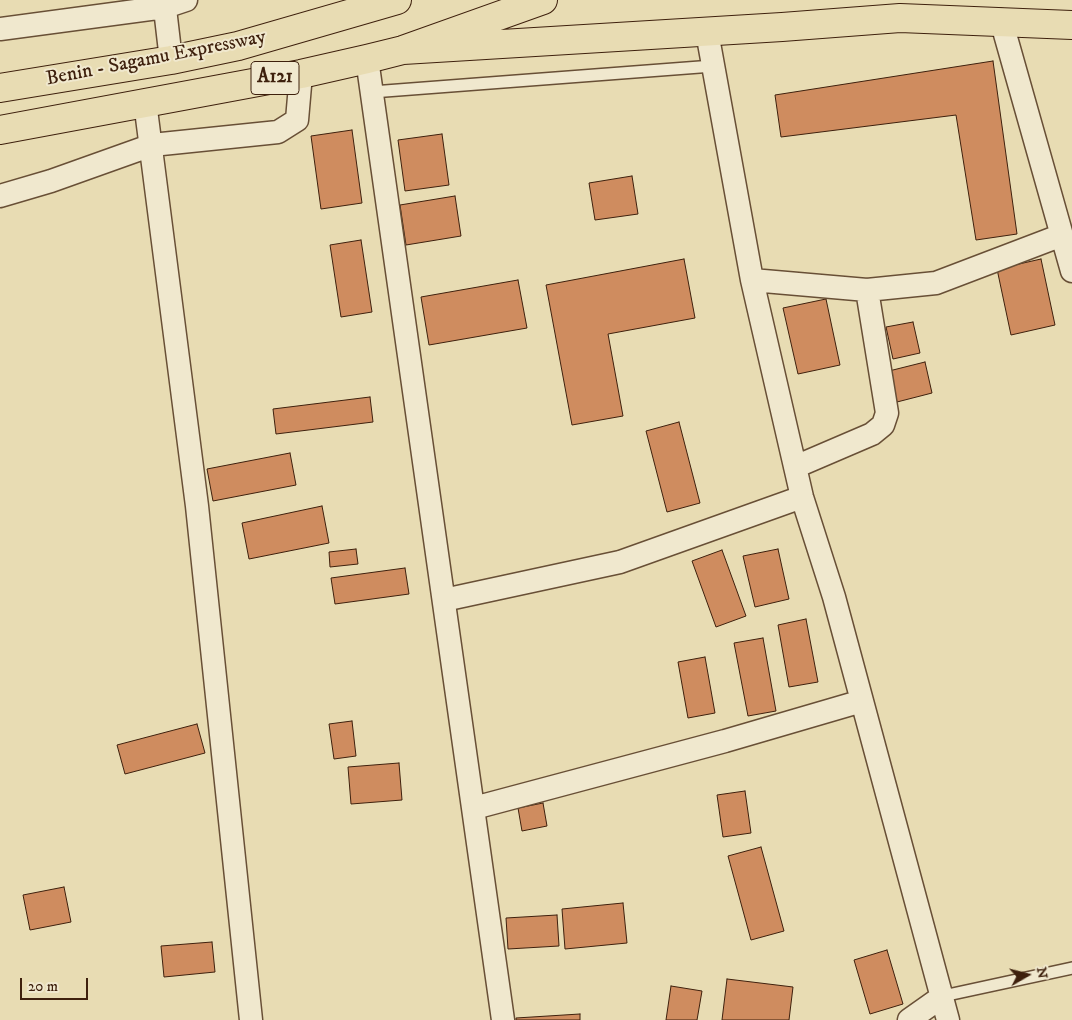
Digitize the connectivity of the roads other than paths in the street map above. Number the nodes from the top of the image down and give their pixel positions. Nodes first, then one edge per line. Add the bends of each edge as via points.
1 (397, 0) edge
2 (543, 0) edge
3 (172, 2) edge
4 (345, 7) edge
5 (1001, 20) junction
6 (1072, 25) edge
7 (0, 29) edge
8 (707, 32) junction
9 (403, 50) junction
10 (367, 59) junction
11 (170, 60) junction
12 (713, 66) junction
13 (300, 74) junction
14 (0, 88) edge
15 (372, 92) junction
16 (145, 102) junction
17 (0, 130) edge
18 (152, 145) junction
19 (0, 196) edge
20 (1062, 235) junction
21 (1072, 271) edge
22 (752, 280) junction
23 (867, 290) junction
24 (795, 466) junction
25 (802, 497) junction
26 (444, 600) junction
27 (862, 701) junction
28 (474, 808) junction
29 (1072, 968) edge
30 (943, 996) junction
31 (251, 1020) edge
32 (503, 1020) edge
33 (909, 1020) edge
34 (948, 1020) edge

1 - 4 highway, Benin - Sagamu Expressway / A121
2 - 9 highway, A121
3 - 7 street
3 - 11 street
4 - 11 highway, Benin - Sagamu Expressway / A121 via 238,46
5 - 6 highway
5 - 8 highway via 900,18
5 - 20 street
8 - 9 highway
8 - 12 street
9 - 10 highway, A121
10 - 13 highway, A121
10 - 15 street
11 - 14 highway, Benin - Sagamu Expressway / A121
12 - 15 lane
12 - 22 street
13 - 16 highway, A121
13 - 18 street via 297,120 278,132
15 - 26 street
16 - 17 highway, A121
16 - 18 street
18 - 19 street
18 - 31 street via 198,506
20 - 21 street
20 - 23 street via 936,283
22 - 23 street
22 - 24 street
23 - 24 street via 887,413 883,425 872,434
24 - 25 street
25 - 26 street via 620,562
25 - 27 street
26 - 28 street
27 - 28 street
27 - 30 street
28 - 32 street
29 - 30 lane
30 - 33 street
30 - 34 street

